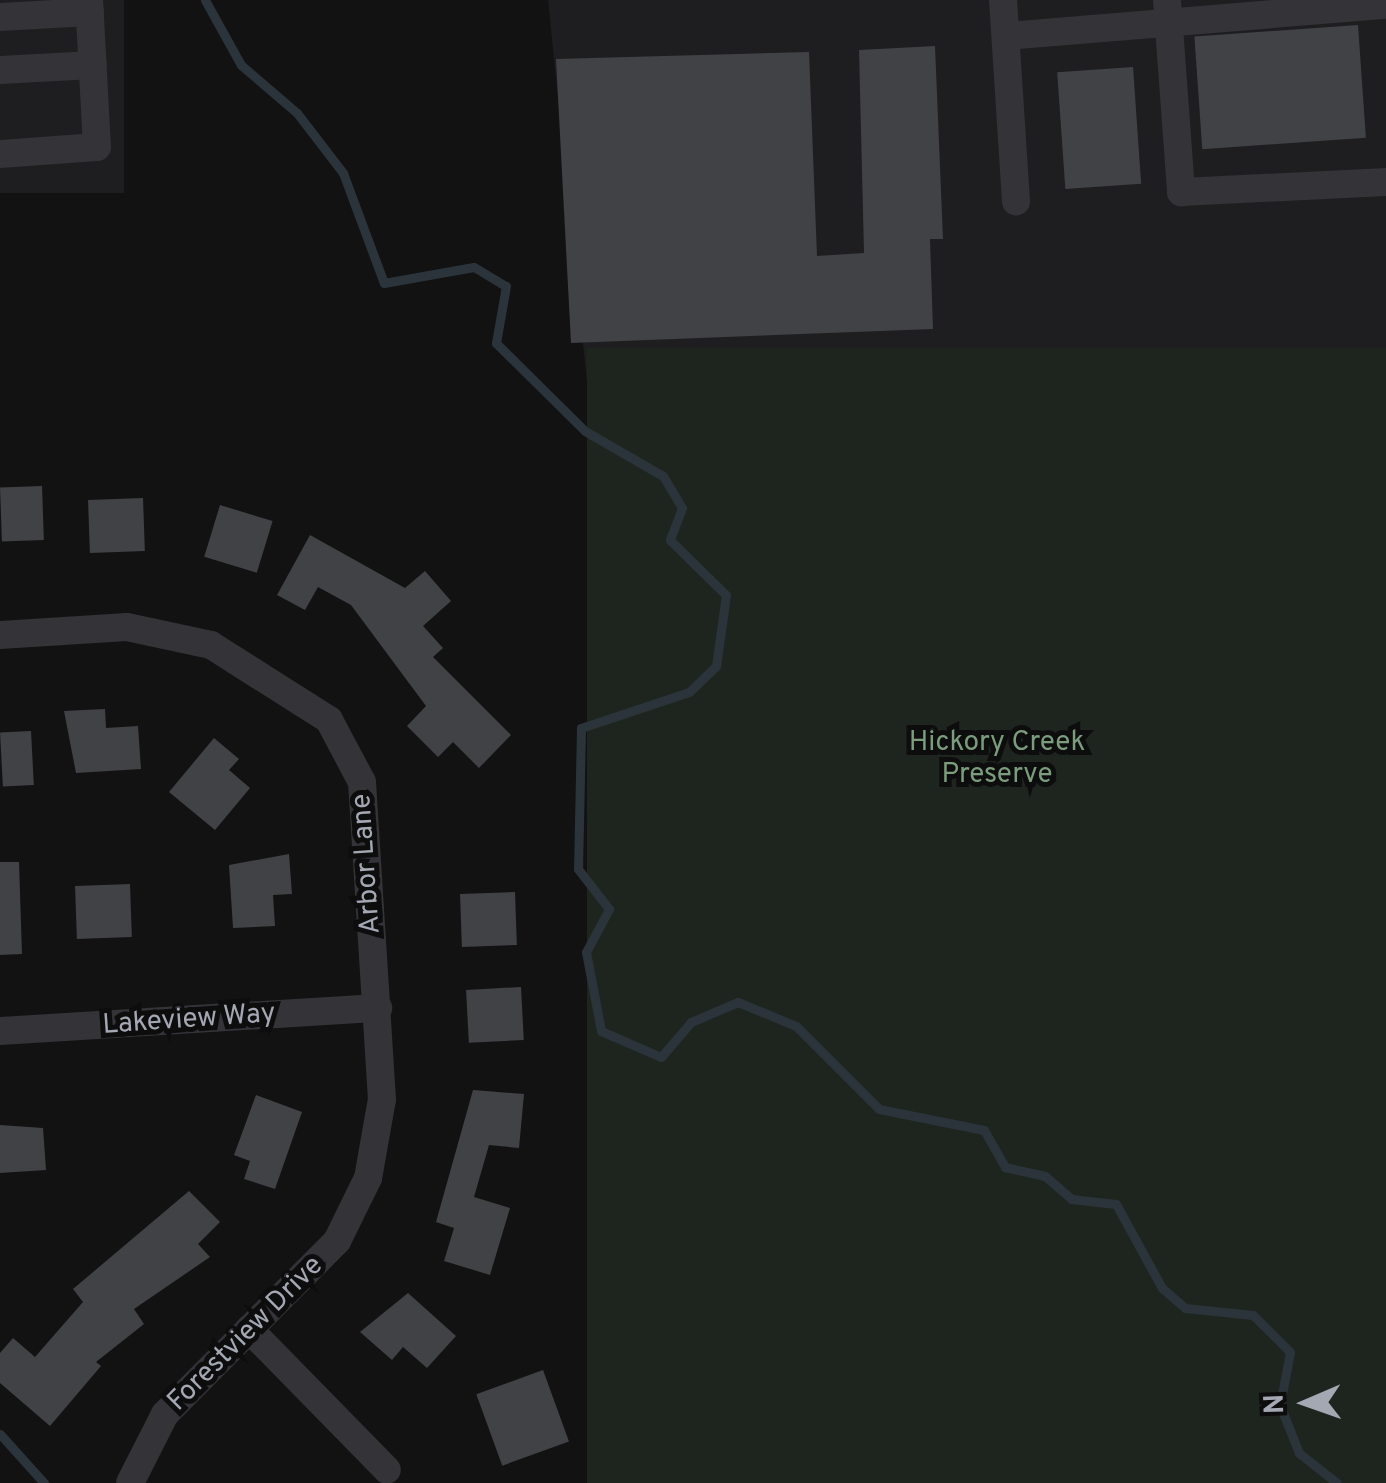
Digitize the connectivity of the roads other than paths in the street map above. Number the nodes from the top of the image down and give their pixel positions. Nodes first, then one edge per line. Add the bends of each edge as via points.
1 (1003, 0) edge
2 (1386, 4) edge
3 (90, 6) edge
4 (28, 10) edge
5 (1168, 12) edge
6 (1006, 36) junction
7 (93, 65) junction
8 (0, 70) edge
9 (0, 154) edge
10 (1386, 182) edge
11 (1016, 202) dead end
12 (0, 635) edge
13 (378, 1008) junction
14 (0, 1032) edge
15 (249, 1329) junction
16 (387, 1470) dead end
17 (130, 1483) edge

1 - 6 street
2 - 5 street
3 - 4 street
3 - 7 street
5 - 6 street
5 - 10 street via 1181,192
6 - 11 street
7 - 8 street
7 - 9 street via 96,147
12 - 13 street, Arbor Lane via 127,627 180,636 211,645 330,720 362,782
13 - 14 street, Lakeview Way
13 - 15 street, Forestview Drive via 380,1122 356,1208 313,1269
15 - 16 street
15 - 17 street, Forestview Drive via 166,1414

